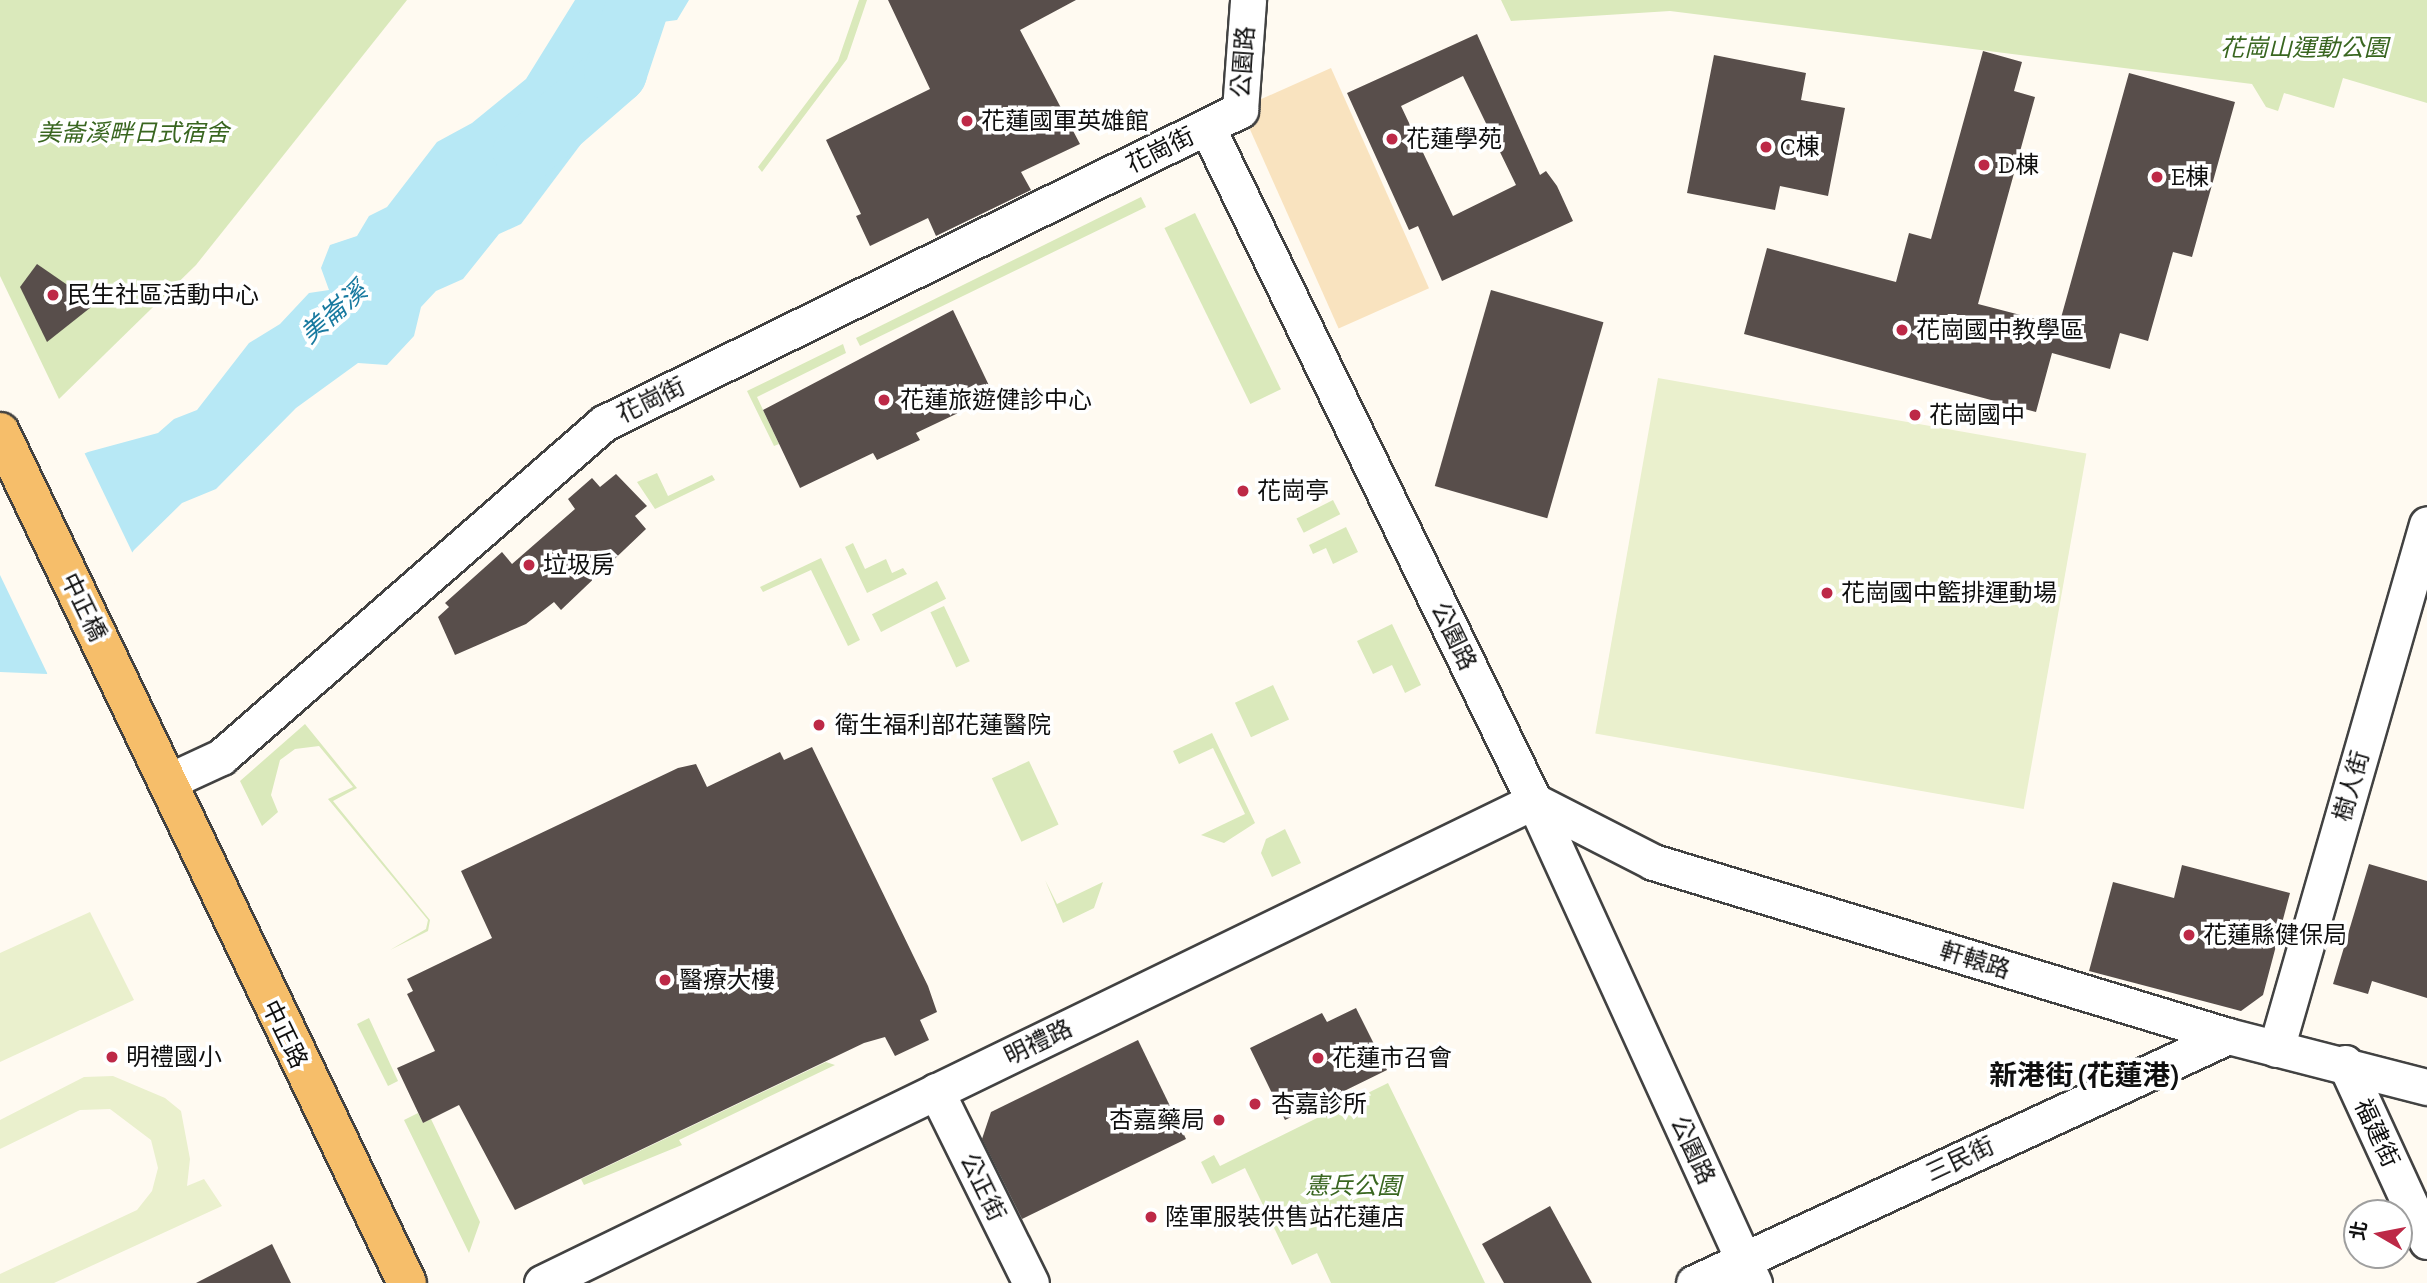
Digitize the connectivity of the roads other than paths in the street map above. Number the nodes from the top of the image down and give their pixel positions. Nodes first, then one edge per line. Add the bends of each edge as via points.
1 (1248, 0) edge
2 (1207, 127) junction
3 (0, 432) edge
4 (2427, 524) edge
5 (167, 782) junction
6 (1534, 801) junction
7 (2228, 1036) junction
8 (2276, 1049) junction
9 (2345, 1063) junction
10 (2427, 1087) edge
11 (936, 1091) junction
12 (2427, 1241) edge
13 (1748, 1271) edge
14 (407, 1283) edge
15 (542, 1283) edge
16 (1031, 1283) edge
17 (1694, 1283) edge

1 - 2 street, 公園路 via 1240,110
2 - 5 street, 花崗街 via 604,423 221,757
2 - 6 street, 公園路
3 - 5 main road, 中正橋
4 - 8 street, 樹人街
5 - 14 main road, 中正路
6 - 7 street, 軒轅路 via 1653,862
6 - 11 street, 明禮路
6 - 13 street, 公園路
7 - 8 street, 軒轅路
7 - 13 street, 三民街
8 - 9 street, 軒轅路
9 - 10 street, 軒轅路
9 - 12 street, 福建街
11 - 15 street, 明禮路
11 - 16 street, 公正街
13 - 17 street, 三民街

